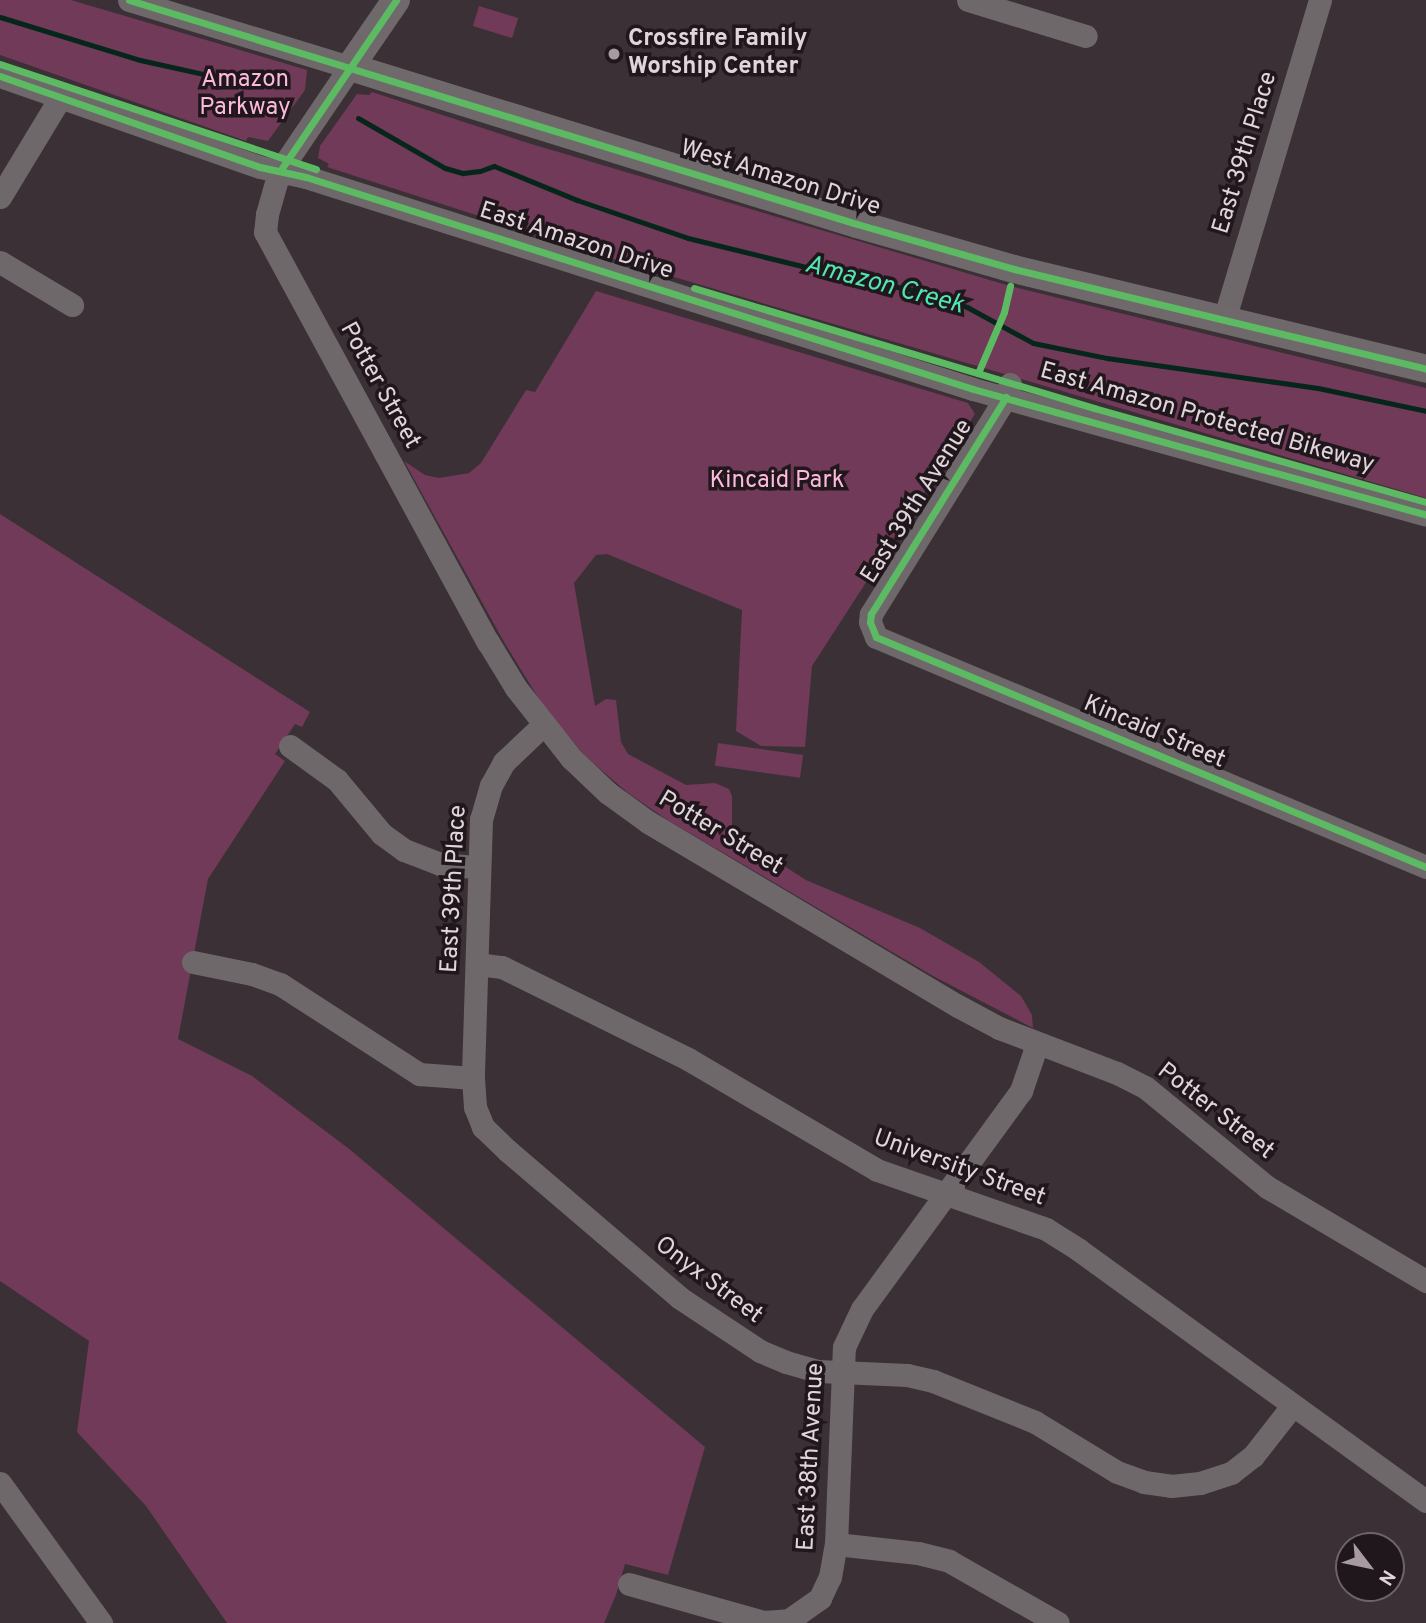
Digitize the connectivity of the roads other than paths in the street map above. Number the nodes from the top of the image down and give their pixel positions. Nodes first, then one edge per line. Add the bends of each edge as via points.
1 (129, 0) edge
2 (396, 0) edge
3 (968, 0) edge
4 (1320, 0) edge
5 (1086, 36) dead end
6 (350, 67) junction
7 (0, 76) edge
8 (60, 97) junction
9 (279, 172) junction
10 (0, 197) edge
11 (0, 262) edge
12 (72, 305) dead end
13 (1224, 320) junction
14 (1426, 369) edge
15 (1008, 390) junction
16 (1426, 515) edge
17 (872, 630) joint
18 (543, 725) junction
19 (290, 746) dead end
20 (478, 867) junction
21 (1426, 867) edge
22 (193, 962) dead end
23 (477, 964) junction
24 (1037, 1044) junction
25 (473, 1078) junction
26 (947, 1195) junction
27 (1426, 1280) edge
28 (842, 1372) junction
29 (1292, 1406) junction
30 (0, 1483) edge
31 (1426, 1501) edge
32 (836, 1544) junction
33 (629, 1584) dead end
34 (101, 1623) edge
35 (1058, 1623) edge

1 - 6 street, West Amazon Drive
2 - 6 main road
3 - 5 street
4 - 13 street, East 39th Place
6 - 9 street, Potter Street
6 - 13 main road, West Amazon Drive via 857,224 1014,269
7 - 8 street, East Amazon Drive
8 - 9 street, East Amazon Drive
8 - 10 street
9 - 15 street, East Amazon Drive
9 - 18 street, Potter Street via 267,214 268,240 488,642
11 - 12 street
13 - 14 main road, West Amazon Drive
15 - 16 street, East Amazon Drive
15 - 17 street, East 39th Avenue via 872,614
17 - 21 street, Kincaid Street via 883,641
18 - 20 street, East 39th Place via 514,750 491,785 482,808
18 - 24 street, Potter Street via 608,793 648,822 958,1006
19 - 20 street via 337,780 382,834 404,850 440,864
20 - 23 street, East 39th Place
22 - 25 street via 280,984 419,1074
23 - 25 street, East 39th Place
23 - 26 street, University Street via 502,967 688,1059 877,1170
24 - 26 street, East 38th Avenue via 1021,1091
24 - 27 street, Potter Street via 1145,1087 1267,1187
25 - 28 street, Onyx Street via 478,1116 491,1135 680,1298 786,1363
26 - 28 street, East 38th Avenue via 862,1309 844,1347
26 - 29 street, University Street via 1046,1229
28 - 29 street, Onyx Street via 933,1381 1035,1422 1117,1472 1171,1486 1231,1473 1253,1456
28 - 32 street, East 38th Avenue
29 - 31 street, University Street
30 - 34 street
32 - 33 street, East 38th Avenue via 830,1577 820,1598 800,1615 777,1623
32 - 35 street via 949,1561

